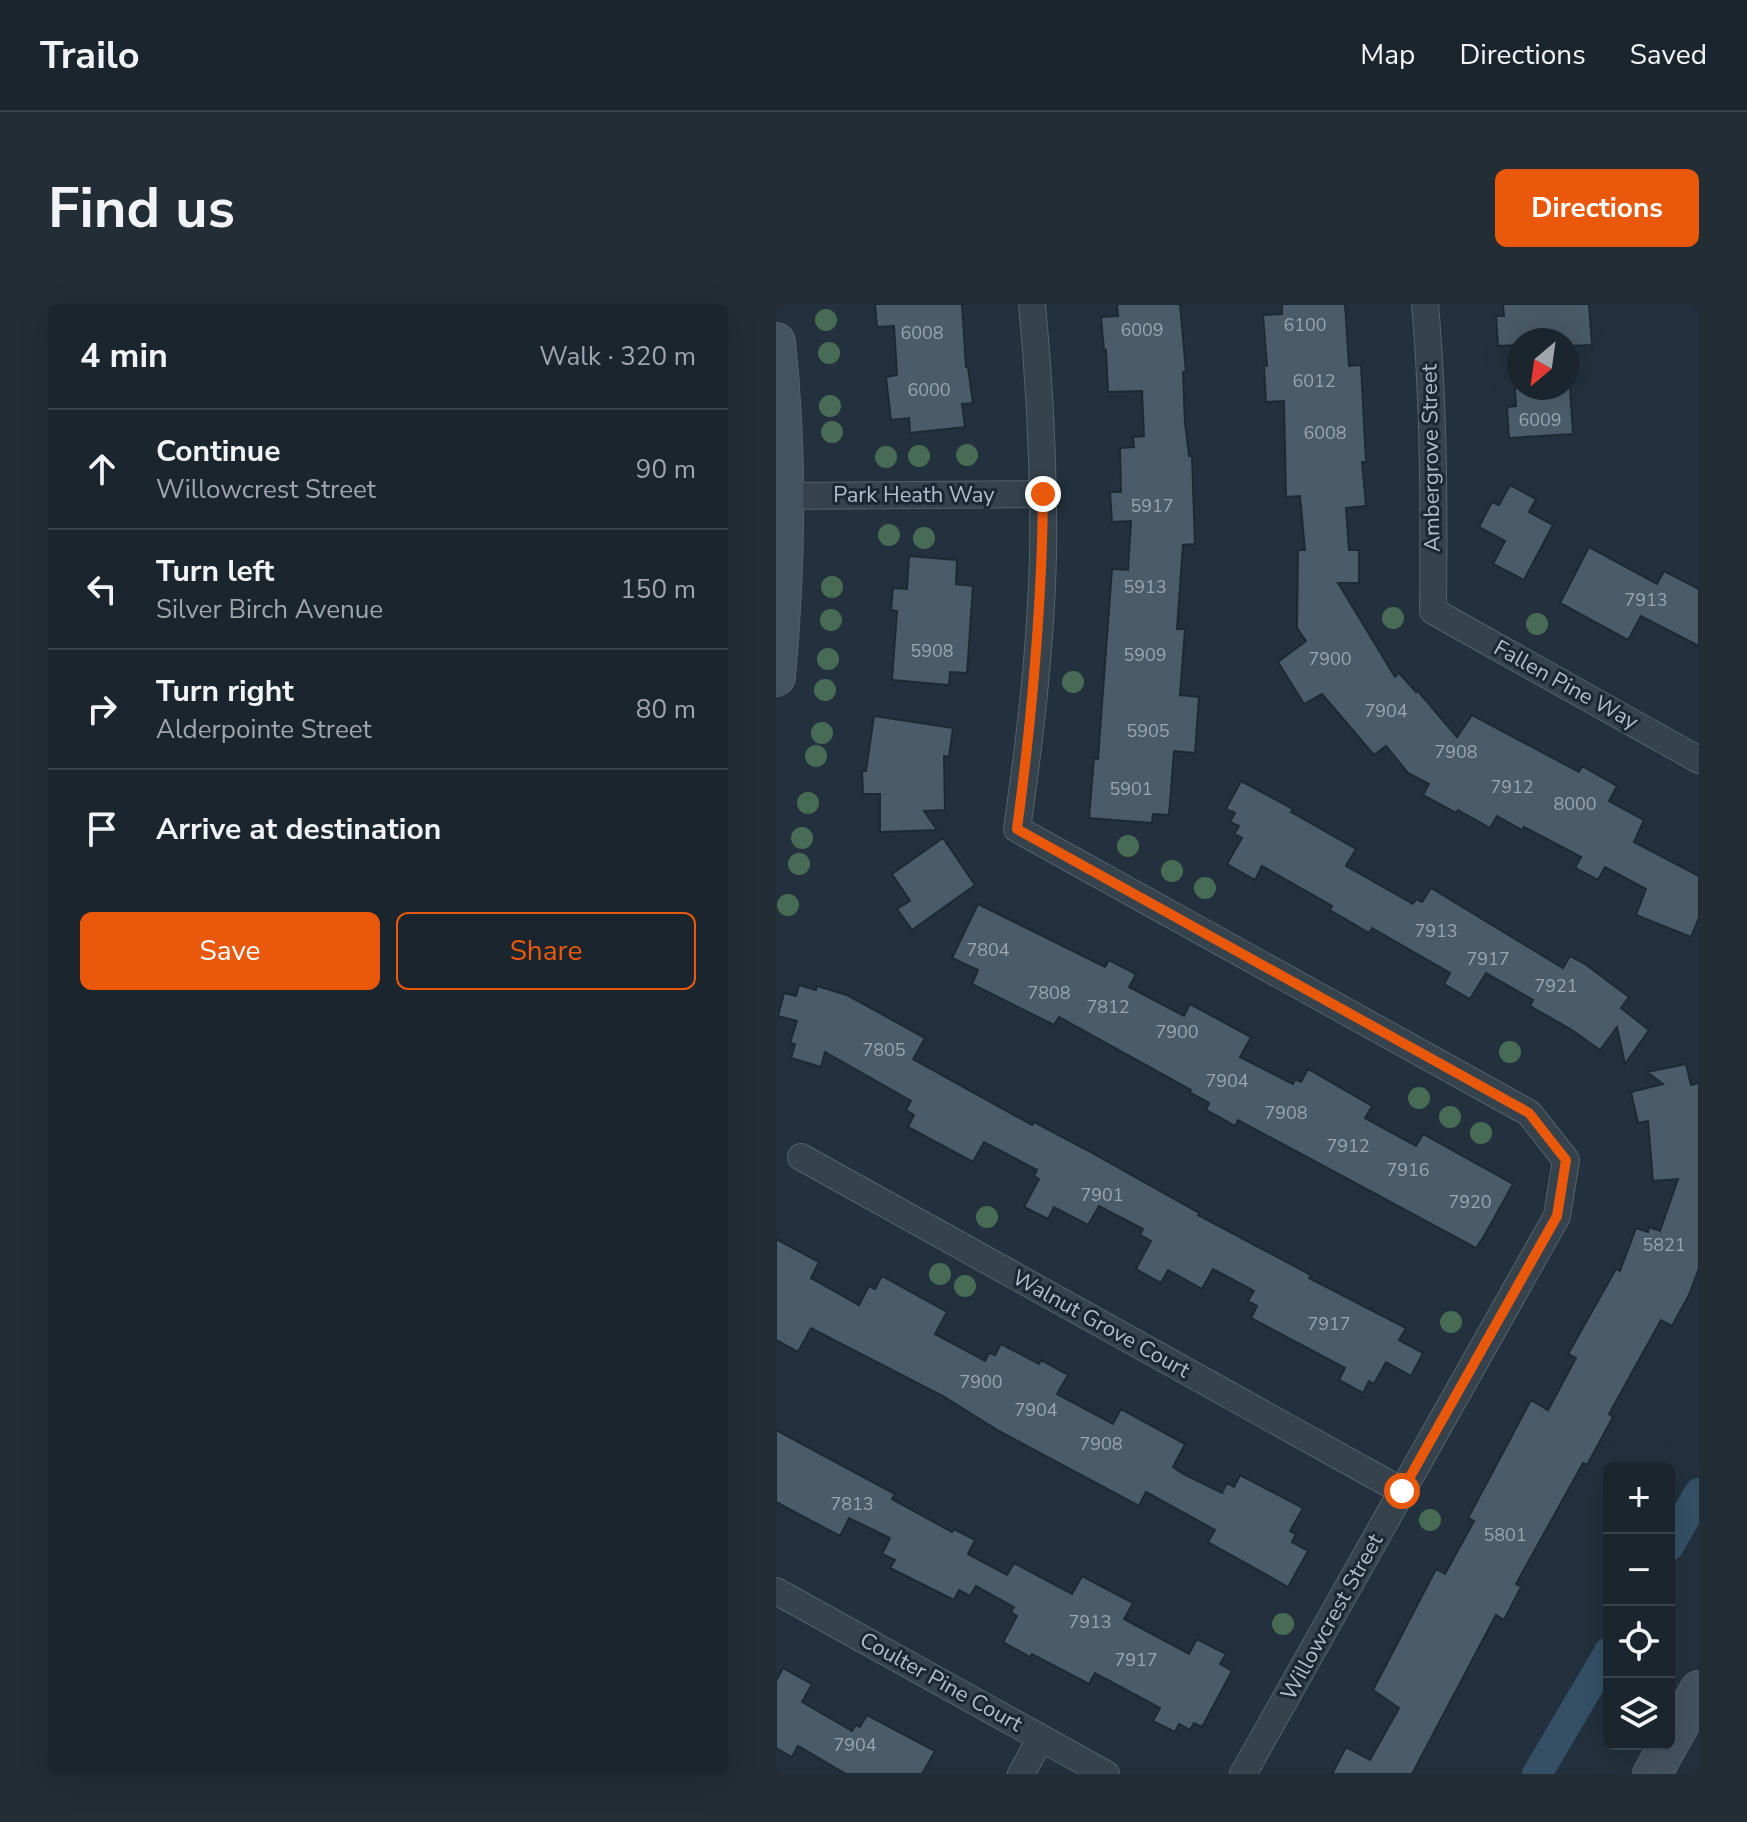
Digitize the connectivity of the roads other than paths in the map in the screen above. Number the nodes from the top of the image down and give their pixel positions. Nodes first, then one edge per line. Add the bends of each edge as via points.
1 (1032, 304) edge
2 (1425, 304) edge
3 (776, 342) edge
4 (1043, 494) junction
5 (785, 496) junction
6 (1433, 611) joint
7 (776, 677) edge
8 (1699, 760) edge
9 (801, 1157) dead end
10 (1402, 1491) junction
11 (776, 1591) edge
12 (1699, 1690) edge
13 (1675, 1733) edge
14 (1041, 1738) junction
15 (1666, 1750) edge
16 (1021, 1774) edge
17 (1106, 1774) edge
18 (1243, 1774) edge
19 (1652, 1774) edge

1 - 4 street
2 - 6 street, Ambergrove Street via 1435,489
3 - 5 street
4 - 5 street, Park Heath Way
4 - 10 street, Willowcrest Street via 1040,626 1017,829 1529,1113 1566,1160 1557,1216
5 - 7 street
6 - 8 street, Fallen Pine Way
9 - 10 street, Walnut Grove Court
10 - 18 street, Willowcrest Street
11 - 14 street, Coulter Pine Court
12 - 13 street
14 - 16 street
14 - 17 street, Coulter Pine Court
15 - 19 street

